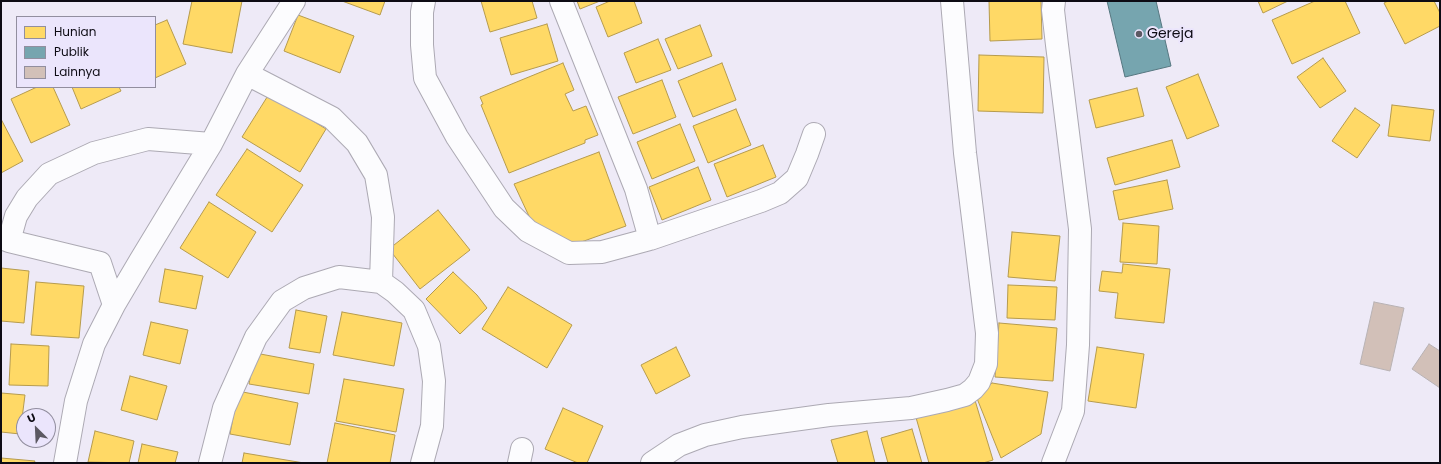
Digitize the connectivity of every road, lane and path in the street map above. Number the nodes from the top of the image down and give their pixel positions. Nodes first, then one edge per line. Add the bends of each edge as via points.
1 (294, 1) edge
2 (424, 1) edge
3 (561, 1) edge
4 (952, 1) edge
5 (1054, 1) edge
6 (247, 74) junction
7 (814, 134) dead end
8 (211, 144) junction
9 (5, 239) edge
10 (650, 239) junction
11 (381, 282) junction
12 (114, 305) junction
13 (65, 463) edge
14 (210, 463) edge
15 (422, 463) edge
16 (652, 463) edge
17 (1053, 463) edge

1 - 6 street
2 - 10 street via 422,32 425,78 457,137 504,208 528,230 570,253 602,252
3 - 10 street via 636,189
4 - 16 street via 965,153 987,333 986,364 979,382 973,390 964,395 911,408 829,414 705,435 679,445
5 - 17 street via 1053,10 1080,229 1078,345 1073,411
6 - 8 street
6 - 11 street via 332,118 357,144 376,175 383,217
7 - 10 street via 797,178 780,193
8 - 9 street via 148,139 94,154 49,174 27,198
8 - 12 street
9 - 12 street via 100,263
11 - 14 street via 339,277 304,288 282,301 256,337 227,401
11 - 15 street via 414,310 429,346 434,381 432,426
12 - 13 street via 94,344 76,401

